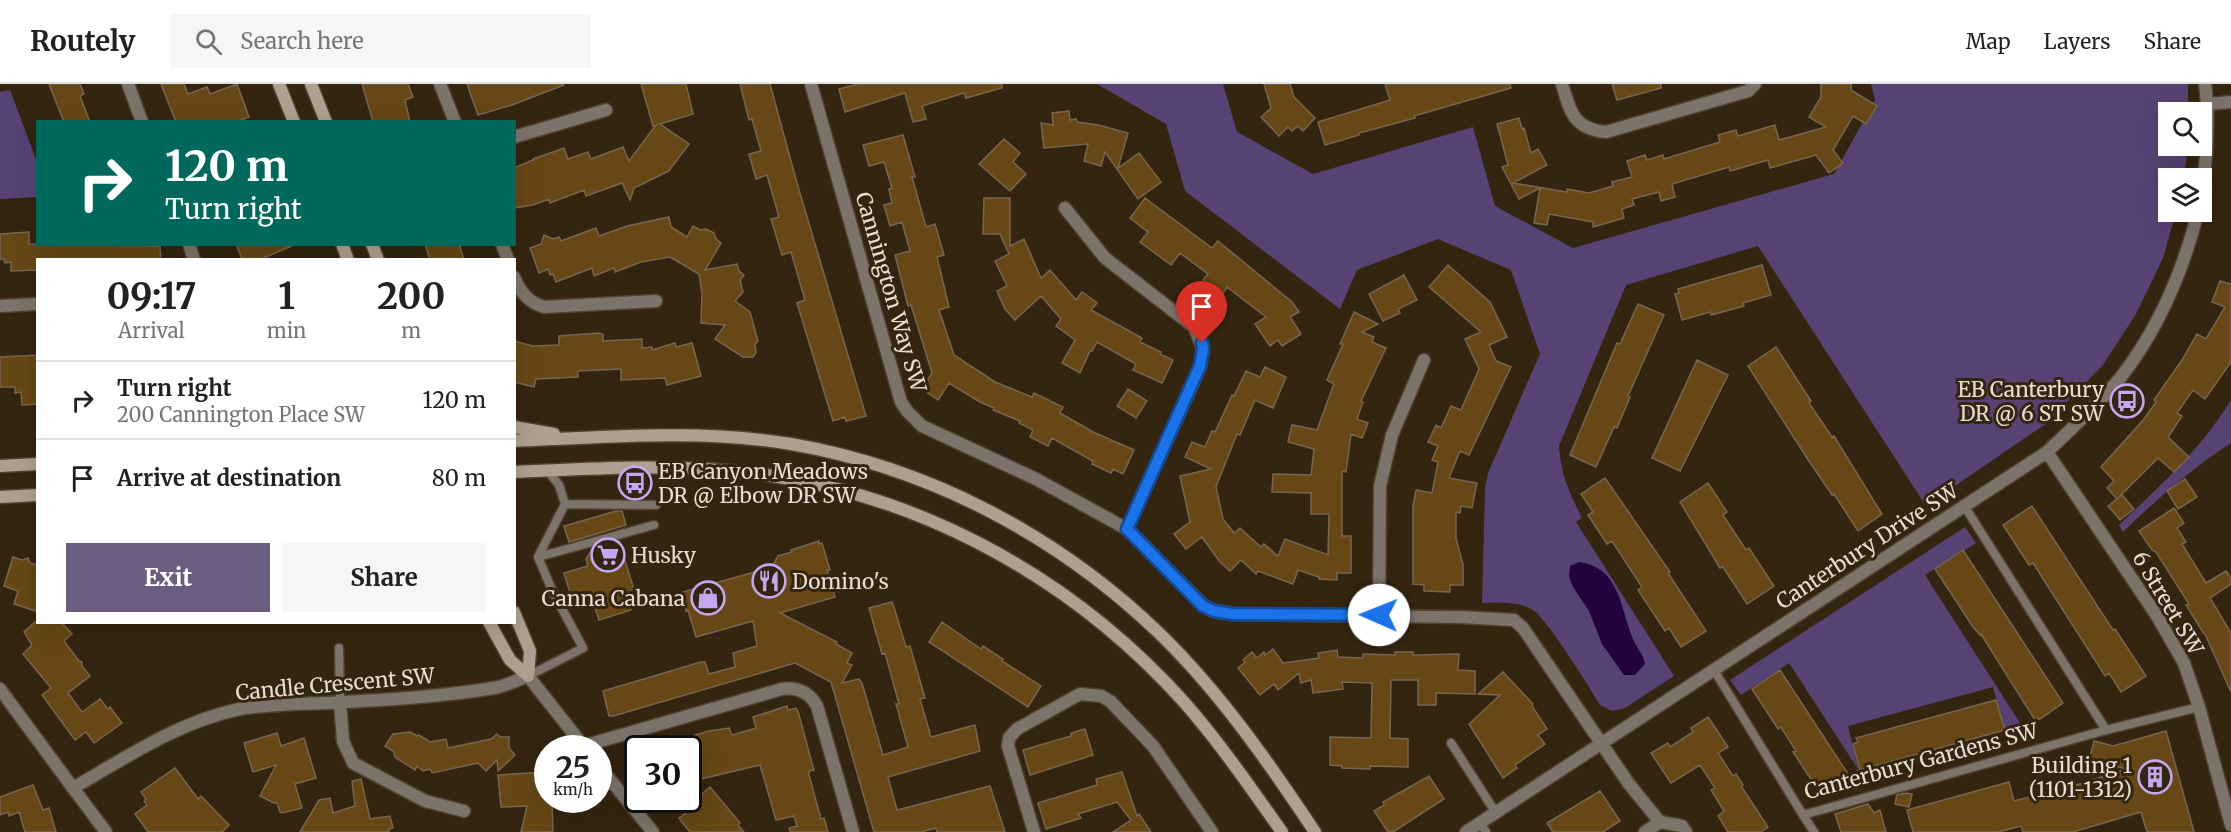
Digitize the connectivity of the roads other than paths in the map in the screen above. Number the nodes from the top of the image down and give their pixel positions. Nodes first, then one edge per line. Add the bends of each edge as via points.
1 (128, 84) edge
2 (279, 84) edge
3 (311, 84) edge
4 (440, 84) edge
5 (812, 84) edge
6 (1562, 84) edge
7 (1755, 84) edge
8 (2205, 84) edge
9 (2208, 102) edge
10 (2231, 102) edge
11 (2212, 104) edge
12 (606, 110) dead end
13 (141, 120) edge
14 (293, 120) edge
15 (325, 120) edge
16 (454, 120) edge
17 (516, 136) edge
18 (1065, 208) dead end
19 (2195, 222) edge
20 (516, 281) edge
21 (656, 301) dead end
22 (36, 304) edge
23 (0, 306) edge
24 (1424, 360) dead end
25 (516, 427) edge
26 (575, 438) junction
27 (516, 441) edge
28 (2047, 452) junction
29 (36, 464) edge
30 (0, 466) edge
31 (548, 471) junction
32 (516, 472) edge
33 (36, 495) edge
34 (0, 497) edge
35 (565, 504) junction
36 (656, 505) dead end
37 (1965, 507) junction
38 (654, 525) dead end
39 (1127, 529) junction
40 (538, 557) junction
41 (1379, 615) junction
42 (516, 617) edge
43 (490, 624) edge
44 (339, 648) dead end
45 (1714, 670) junction
46 (528, 676) junction
47 (0, 689) edge
48 (340, 702) junction
49 (2199, 707) junction
50 (2106, 730) junction
51 (575, 735) edge
52 (612, 739) edge
53 (1451, 743) dead end
54 (1603, 743) junction
55 (612, 782) edge
56 (72, 788) junction
57 (464, 811) dead end
58 (1497, 813) junction
59 (1803, 815) junction
60 (1660, 822) junction
61 (2231, 822) edge
62 (1483, 827) edge
63 (106, 832) edge
64 (653, 832) edge
65 (853, 832) edge
66 (1034, 832) edge
67 (1212, 832) edge
68 (1282, 832) edge
69 (1315, 832) edge
70 (1466, 832) edge
71 (1646, 832) edge
72 (1686, 832) edge
73 (1814, 832) edge

1 - 13 street
2 - 14 main road
3 - 15 main road
4 - 16 street
5 - 39 street, Cannington Way SW via 901,402 907,411 922,426 1036,479
6 - 7 street via 1572,115 1586,127 1606,132 1749,91
8 - 9 street
10 - 11 street
12 - 17 street
18 - 39 street via 1105,258 1194,327 1203,349 1200,366
19 - 28 street, Canterbury Drive SW via 2178,276 2155,324 2121,377
20 - 21 street via 523,295 544,307
22 - 23 street
24 - 41 street via 1392,435 1380,486
25 - 26 main road
26 - 27 main road
26 - 69 main road via 653,435 789,444 907,474 1021,528 1075,562 1161,634 1257,746
28 - 37 street, Canterbury Drive SW
28 - 49 street, 6 Street SW via 2157,616 2184,663
29 - 30 main road
31 - 32 main road
31 - 35 lane via 559,485
31 - 68 main road via 645,466 732,471 806,481 869,496 982,543 1088,611 1136,653 1226,753
33 - 34 main road
35 - 36 lane
35 - 40 lane
37 - 45 street, Canterbury Drive SW
37 - 50 lane
38 - 40 lane
39 - 41 street, Cannington Way SW via 1203,606 1214,611
40 - 46 lane via 583,648
41 - 54 street, Cannington Way SW via 1514,620
42 - 46 main road via 530,651
43 - 46 main road via 510,660
44 - 48 lane
45 - 54 street, Canterbury Drive SW
45 - 59 lane, Canterbury Gardens SW
46 - 48 street, Candle Crescent SW via 496,688
46 - 51 street
47 - 56 street
48 - 56 street, Candle Crescent SW via 272,705 213,716
48 - 57 street via 343,741 353,763 425,801
49 - 50 lane, Canterbury Gardens SW
49 - 61 street, 6 Street SW
50 - 59 lane, Canterbury Gardens SW
52 - 65 street via 763,694 797,689 809,695 817,706
53 - 58 lane
54 - 58 street, Canterbury Drive SW
54 - 60 street
55 - 64 street
56 - 63 street
58 - 62 street, Canterbury Drive SW
59 - 73 lane
60 - 71 street
60 - 72 street via 1683,826
62 - 70 street, Canterbury Drive SW
66 - 67 street via 1008,746 1009,738 1017,729 1080,694 1110,700 1153,746

